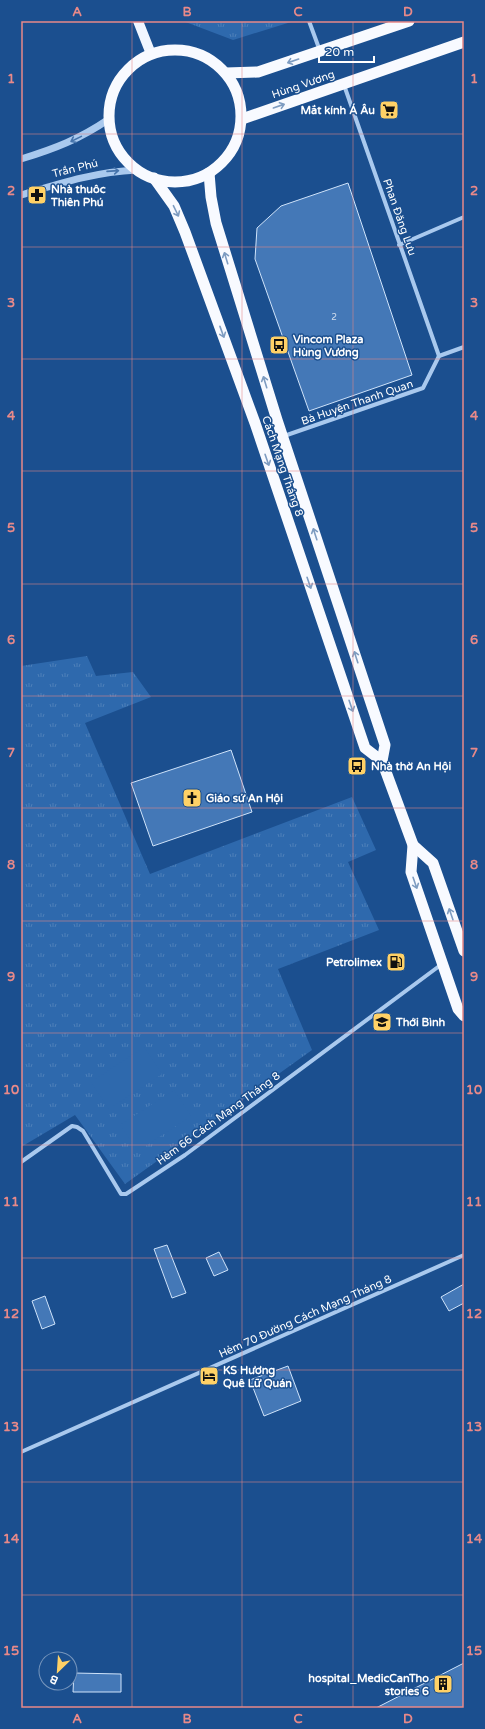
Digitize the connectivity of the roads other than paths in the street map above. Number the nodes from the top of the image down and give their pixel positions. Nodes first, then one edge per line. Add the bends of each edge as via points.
1 (138, 21) edge
2 (309, 21) edge
3 (409, 21) edge
4 (464, 42) edge
5 (320, 51) junction
6 (150, 54) junction
7 (226, 73) junction
8 (344, 84) junction
9 (109, 119) junction
10 (242, 119) junction
11 (21, 159) edge
12 (136, 170) junction
13 (210, 173) junction
14 (154, 178) junction
15 (21, 195) edge
16 (464, 217) edge
17 (400, 244) junction
18 (464, 347) edge
19 (438, 356) junction
20 (282, 437) junction
21 (382, 761) junction
22 (413, 845) junction
23 (464, 951) edge
24 (442, 963) junction
25 (464, 1016) edge
26 (21, 1162) edge
27 (464, 1255) edge
28 (21, 1452) edge

1 - 6 main road
2 - 5 street
3 - 5 highway
4 - 8 highway, Hùng Vương
5 -> 7 highway via 258,72
6 - 7 highway via 171,50 192,52 210,59
6 - 9 highway via 133,64 119,80 111,98
7 - 10 highway via 241,102
10 -> 8 highway, Hùng Vương
8 - 17 street, Phan Đăng Lưu
9 -> 11 street via 88,134 62,146
9 - 12 highway via 112,139
10 - 13 highway via 233,150
12 - 14 highway
15 -> 12 street, Trần Phú via 76,178
13 - 14 highway via 196,180 184,182
20 -> 13 highway, Cách Mạng Tháng 8 via 216,223
14 -> 21 highway, Cách Mạng Tháng 8 via 174,206 185,232 255,423 365,748
16 - 17 street
17 - 19 street, Phan Đăng Lưu
18 - 19 street
19 - 20 street, Bà Huyện Thanh Quan via 423,388
21 -> 20 highway, Cách Mạng Tháng 8 via 385,745
21 - 22 highway, Cách Mạng Tháng 8
23 -> 22 highway, Cách Mạng Tháng 8 via 433,863
22 -> 24 highway, Cách Mạng Tháng 8 via 411,872
24 - 25 highway, Cách Mạng Tháng 8 via 458,1009
24 - 26 street, Hẻm 66 Cách Mạng Tháng 8 via 186,1155 126,1194 121,1194 83,1131 77,1127 72,1126
27 - 28 street, Hẻm 70 Đường Cách Mạng Tháng 8

